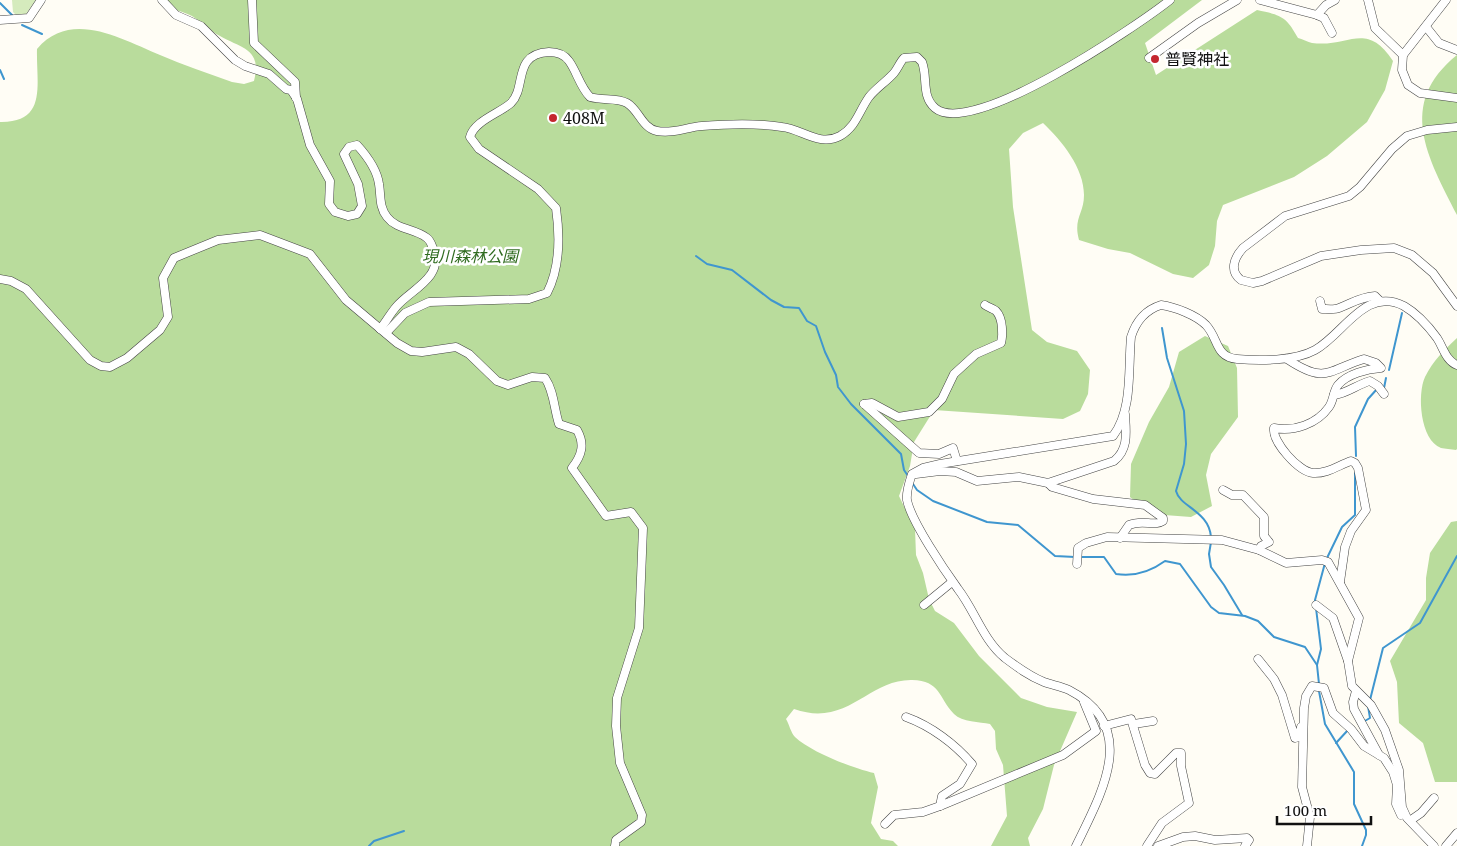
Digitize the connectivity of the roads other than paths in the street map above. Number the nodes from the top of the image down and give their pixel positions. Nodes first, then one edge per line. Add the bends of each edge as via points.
1 (41, 0) edge
2 (162, 0) edge
3 (252, 0) edge
4 (1170, 0) edge
5 (1237, 0) edge
6 (1260, 0) edge
7 (1335, 0) edge
8 (1368, 0) edge
9 (1446, 0) edge
10 (1317, 15) junction
11 (0, 20) edge
12 (1427, 28) junction
13 (1332, 33) dead end
14 (1457, 50) edge
15 (1403, 55) junction
16 (1149, 58) dead end
17 (296, 98) junction
18 (1457, 98) edge
19 (1457, 127) edge
20 (0, 279) edge
21 (1320, 301) dead end
22 (1380, 301) junction
23 (985, 306) dead end
24 (1457, 306) edge
25 (383, 331) junction
26 (1287, 359) junction
27 (1457, 365) edge
28 (1384, 394) dead end
29 (1334, 395) junction
30 (1125, 410) junction
31 (957, 461) junction
32 (912, 474) junction
33 (1048, 482) junction
34 (1224, 490) dead end
35 (1120, 538) junction
36 (1259, 550) junction
37 (1077, 559) dead end
38 (952, 582) junction
39 (1340, 582) junction
40 (924, 605) dead end
41 (1316, 605) dead end
42 (1258, 659) dead end
43 (1348, 661) junction
44 (1356, 691) junction
45 (1084, 700) junction
46 (1304, 708) junction
47 (906, 717) dead end
48 (1153, 721) dead end
49 (1134, 724) junction
50 (1104, 726) junction
51 (1379, 754) junction
52 (1434, 798) dead end
53 (940, 806) junction
54 (1409, 819) junction
55 (885, 824) dead end
56 (1457, 833) edge
57 (615, 846) edge
58 (1076, 846) edge
59 (1146, 846) edge
60 (1158, 846) edge
61 (1245, 846) edge
62 (1307, 846) edge
63 (1434, 846) edge
64 (1446, 846) edge

1 - 11 street via 29,18
2 - 17 street via 176,15 201,26 235,60 269,74 291,90
3 - 17 street via 254,43 295,82
4 - 25 street via 1074,65 980,110 936,109 927,100 922,62 917,57 904,58 894,73 869,97 854,123 833,139 821,140 789,128 772,126 702,126 670,132 653,130 628,104 590,97 568,60 558,53 535,56 524,64 514,100 478,126 470,137 479,150 538,189 556,208 558,255 554,278 547,293 529,299 429,302 405,313
5 - 16 street
6 - 10 street
7 - 10 street
8 - 15 street via 1375,28
9 - 12 street
10 - 13 street via 1324,18
12 - 14 street via 1440,43
12 - 15 street
15 - 18 street via 1402,70 1408,85 1420,93
17 - 25 street via 310,145 330,181 329,204 335,212 348,216 357,214 362,206 358,184 344,154 357,144 379,183 380,202 386,216 397,226 429,240 436,256 435,267 428,279 396,306
19 - 24 street via 1407,136 1349,196 1285,216 1243,248 1237,254 1234,266 1235,274 1241,280 1257,282 1321,256 1394,248 1412,255 1433,273
20 - 25 street via 20,284 90,360 110,367 127,358 160,330 168,317 164,278 174,258 218,240 260,235 310,254 346,300
21 - 22 street via 1322,309 1338,309 1352,300 1375,296
22 - 26 street via 1365,306 1316,349
22 - 27 street via 1404,306 1429,329
23 - 31 street via 998,315 1003,334 1001,344 976,354 954,374 942,399 929,412 898,417 872,403 864,404 919,453 939,454 953,448
25 - 57 street via 411,351 456,347 469,354 497,381 508,385 545,378 551,386 559,424 577,430 582,439 580,458 572,468 587,491 606,516 631,512 643,528 639,628 616,698 620,763 642,815 641,822 616,840
26 - 29 street via 1308,371 1324,374 1364,359 1380,368 1354,374 1339,384
26 - 30 street via 1225,357 1205,324 1161,305 1147,312 1133,331
28 - 29 street via 1370,381
29 - 39 street via 1330,406 1307,424 1293,430 1274,428 1274,432 1282,449 1308,472 1322,472 1351,461 1358,468 1366,510 1351,531 1345,547
30 - 31 street via 1113,436
30 - 33 street via 1127,438 1122,454 1114,461
31 - 32 street via 922,468
32 - 33 street via 940,471 956,472 977,481 1019,477
32 - 38 street via 907,490 909,507
33 - 35 street via 1052,487 1093,499 1145,505 1163,518 1161,523 1141,521 1129,524
34 - 36 street via 1232,495 1243,495 1264,517 1264,536 1269,542
35 - 36 street via 1235,542
35 - 37 street via 1107,537 1086,543 1078,548
36 - 39 street via 1286,563 1325,561
38 - 40 street
38 - 45 street via 998,652 1023,671
39 - 43 street via 1359,618
41 - 43 street via 1333,618
42 - 46 street via 1282,695 1295,738 1299,737
43 - 44 street via 1350,679
44 - 51 street via 1353,705
44 - 54 street via 1368,702 1384,730 1399,770 1402,807
45 - 50 street via 1097,712
45 - 53 street via 1096,729 1094,733 1063,755
46 - 51 street via 1312,686 1324,688 1333,713 1364,746
46 - 62 street via 1302,787 1310,816
47 - 53 street via 936,733 972,764 960,784 942,796
48 - 49 street
49 - 50 street via 1131,719
49 - 59 street via 1143,760 1150,773 1155,774 1176,753 1181,754 1183,779 1190,799 1187,806 1162,823
50 - 58 street via 1110,747 1109,770
51 - 54 street via 1396,778 1396,804 1401,815
52 - 54 street via 1421,813
53 - 55 street via 923,812 894,815
54 - 63 street
56 - 64 street
60 - 61 street via 1195,836 1215,840 1247,838

